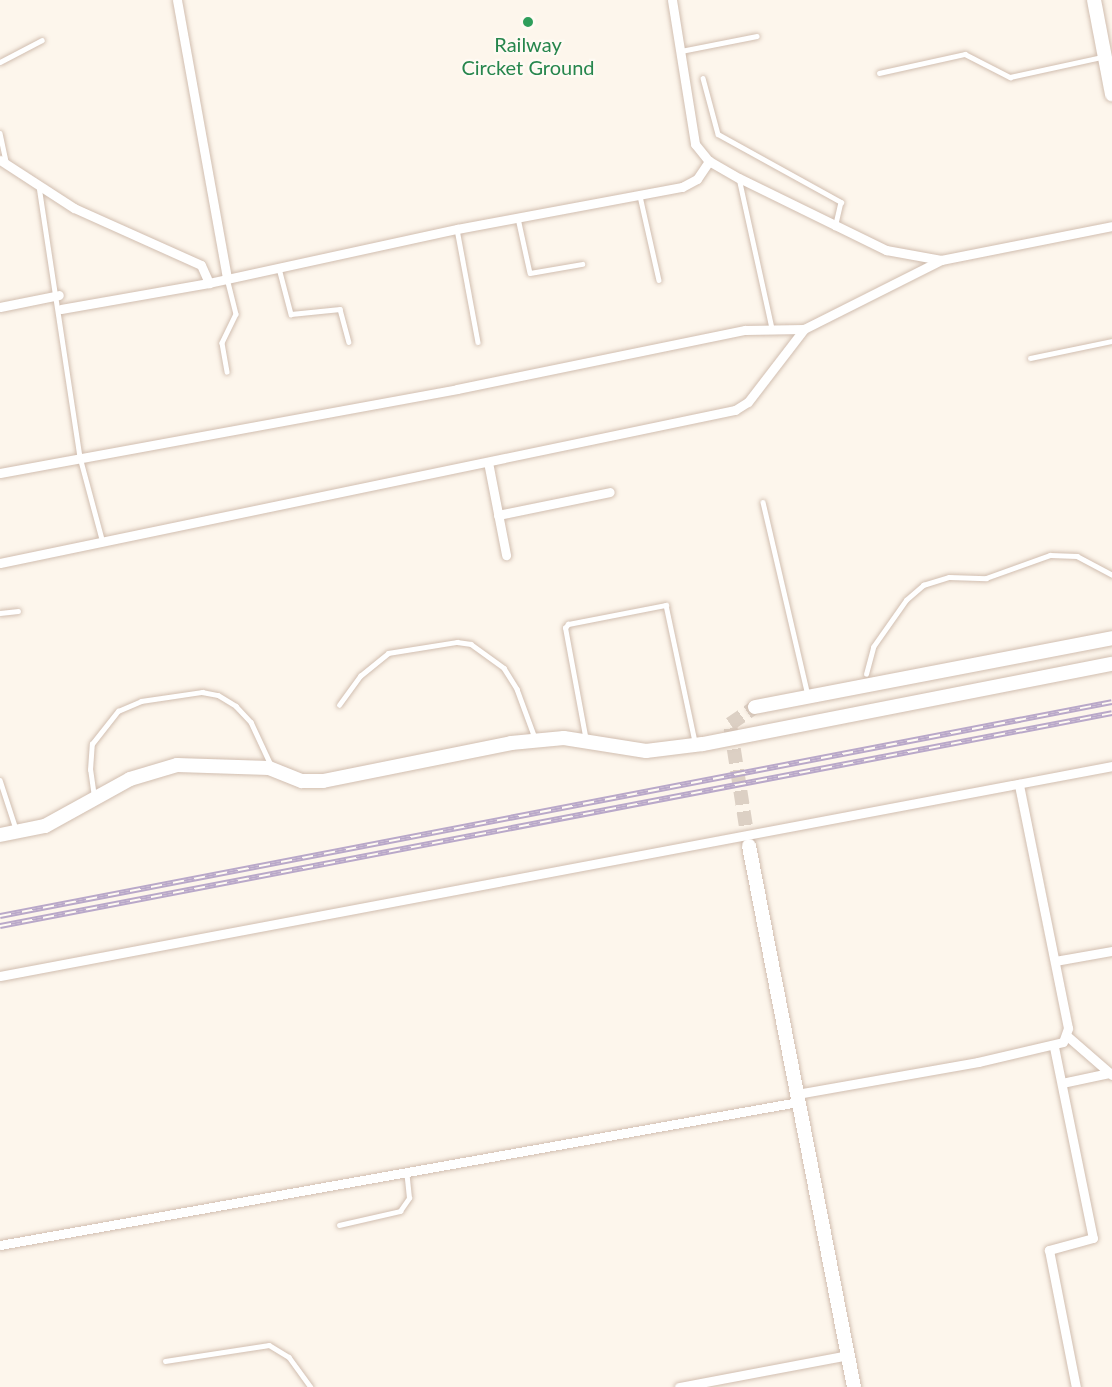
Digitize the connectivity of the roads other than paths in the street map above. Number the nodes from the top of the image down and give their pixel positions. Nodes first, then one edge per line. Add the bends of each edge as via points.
1 (177, 0) edge
2 (672, 0) edge
3 (1094, 0) edge
4 (757, 36) dead end
5 (42, 40) dead end
6 (681, 51) junction
7 (1105, 57) junction
8 (0, 62) edge
9 (879, 73) dead end
10 (703, 78) dead end
11 (1112, 94) edge
12 (0, 133) edge
13 (709, 160) junction
14 (3, 162) edge
15 (739, 178) junction
16 (39, 186) junction
17 (640, 196) junction
18 (518, 218) junction
19 (835, 226) junction
20 (1112, 226) edge
21 (457, 229) junction
22 (941, 260) junction
23 (582, 264) dead end
24 (279, 268) junction
25 (227, 278) junction
26 (659, 280) dead end
27 (209, 284) junction
28 (58, 295) junction
29 (0, 307) edge
30 (61, 309) junction
31 (772, 328) junction
32 (804, 329) junction
33 (1112, 341) edge
34 (349, 342) dead end
35 (478, 342) dead end
36 (1030, 358) dead end
37 (227, 372) dead end
38 (80, 457) junction
39 (488, 462) junction
40 (0, 473) edge
41 (610, 492) dead end
42 (763, 502) dead end
43 (498, 515) junction
44 (103, 543) junction
45 (506, 555) dead end
46 (0, 563) edge
47 (1112, 575) edge
48 (18, 611) dead end
49 (0, 613) edge
50 (1112, 639) edge
51 (1112, 664) edge
52 (866, 674) dead end
53 (809, 697) junction
54 (339, 705) dead end
55 (754, 707) tunnel mouth
56 (536, 741) junction
57 (586, 742) junction
58 (695, 745) junction
59 (1112, 766) edge
60 (273, 770) junction
61 (0, 780) edge
62 (1019, 784) junction
63 (94, 799) junction
64 (17, 832) junction
65 (0, 835) edge
66 (749, 846) tunnel mouth
67 (1112, 951) edge
68 (1054, 961) junction
69 (0, 976) edge
70 (1066, 1035) junction
71 (1054, 1047) junction
72 (1111, 1074) edge
73 (1062, 1083) junction
74 (798, 1098) junction
75 (406, 1171) junction
76 (339, 1225) dead end
77 (0, 1245) edge
78 (848, 1354) junction
79 (165, 1361) dead end
80 (311, 1387) edge
81 (679, 1387) edge
82 (854, 1387) edge
83 (1076, 1387) edge

1 - 25 street
2 - 6 street
3 - 7 street
4 - 6 lane
5 - 8 lane
6 - 13 street via 694,144
7 - 9 lane via 1010,77 965,54
7 - 11 street
10 - 19 lane via 718,134 841,202
12 - 14 lane
13 - 15 street
13 - 17 street via 689,184
14 - 16 street
15 - 19 street
15 - 31 lane
16 - 27 street via 74,208 201,265
16 - 28 lane
17 - 18 street
17 - 26 lane
18 - 21 street
18 - 23 lane via 530,273
19 - 22 street via 886,250
20 - 22 street
21 - 24 street
21 - 35 lane
22 - 32 street
24 - 25 street
24 - 34 lane via 291,314 340,309
25 - 27 street
25 - 37 lane via 236,314 222,343
27 - 30 street
28 - 29 street
28 - 30 lane
30 - 38 lane
31 - 32 street
31 - 38 street
32 - 39 street via 748,402 735,410
33 - 36 lane
38 - 40 street
38 - 44 lane
39 - 43 street
39 - 44 street
41 - 43 street
42 - 53 lane
43 - 45 street
44 - 46 street
47 - 52 lane via 1077,556 1050,555 986,578 949,577 923,585 906,600 873,647
48 - 49 lane
50 - 53 street
51 - 58 street
53 - 55 street
54 - 56 lane via 366,669 388,653 437,643 471,644 504,668 517,689
56 - 57 street
56 - 60 street via 323,781 302,781
57 - 58 street via 646,751
57 - 58 lane via 565,628 568,624 666,605
59 - 62 street
60 - 63 street via 225,764 177,765 130,779
60 - 63 lane via 251,722 237,706 218,695 202,692 141,701 118,711 92,744 89,763
61 - 64 lane
62 - 68 street
62 - 69 street
63 - 64 street via 45,826
64 - 65 street
66 - 74 street
67 - 68 street
68 - 70 street
70 - 71 street
70 - 72 street
71 - 73 street
71 - 74 street
72 - 73 street
73 - 83 street via 1093,1238 1049,1250
74 - 75 street
74 - 78 street
75 - 76 lane via 408,1198 400,1211
75 - 77 street
78 - 81 street
78 - 82 street
79 - 80 lane via 269,1345 289,1357

